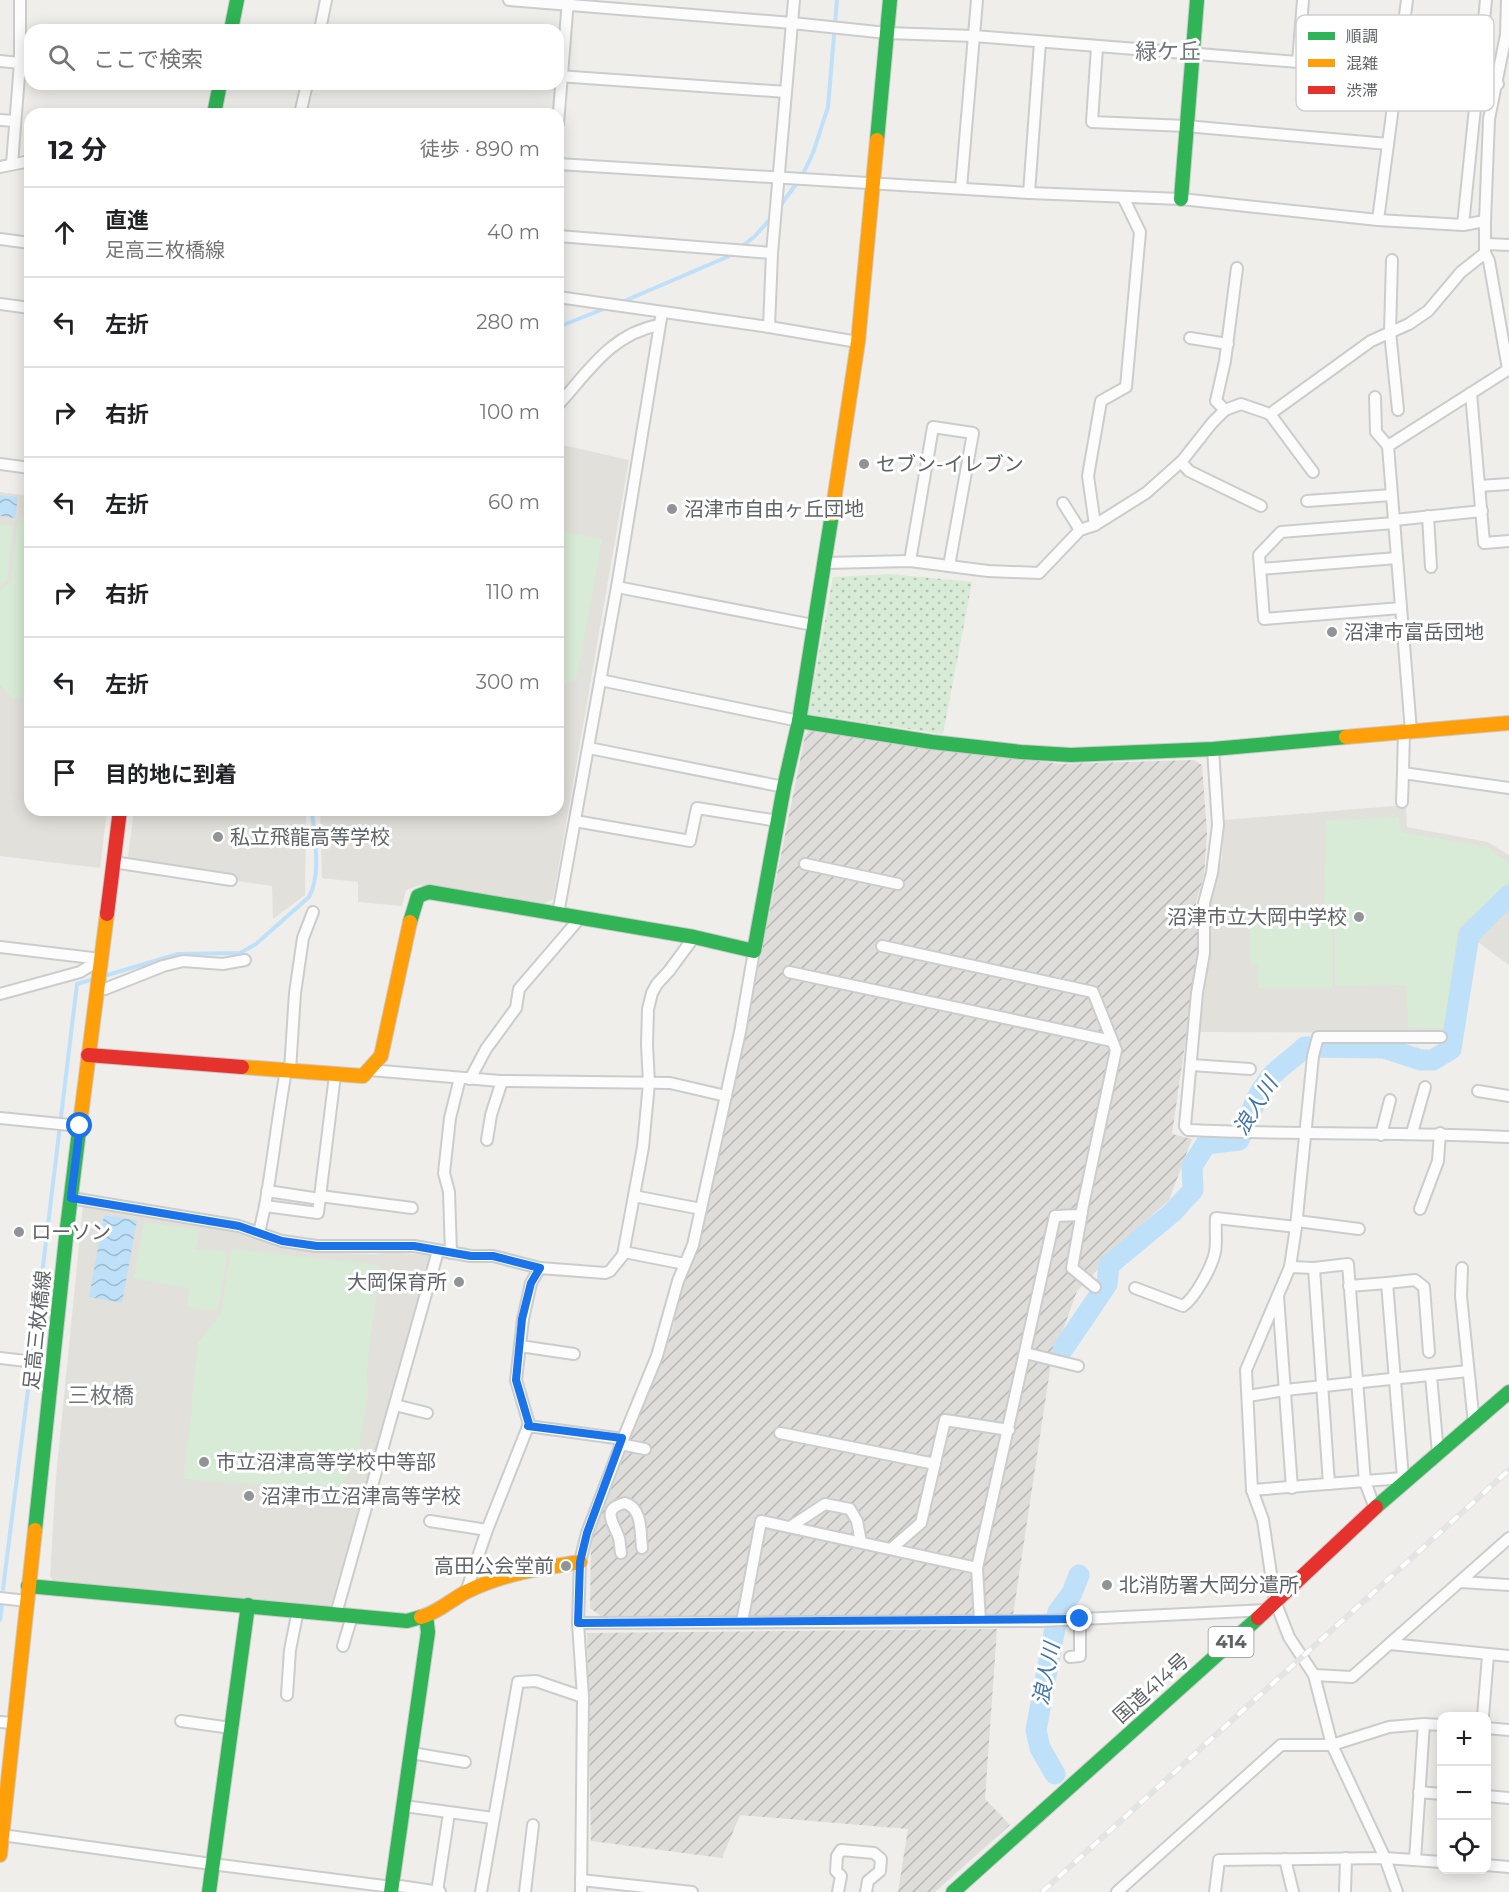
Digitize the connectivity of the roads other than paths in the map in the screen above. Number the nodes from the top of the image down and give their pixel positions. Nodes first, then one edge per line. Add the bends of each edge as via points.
1 (20, 0) edge
2 (237, 0) edge
3 (326, 0) edge
4 (509, 0) edge
5 (794, 0) edge
6 (890, 0) edge
7 (977, 0) edge
8 (1197, 0) edge
9 (1303, 0) edge
10 (1406, 0) edge
11 (1486, 0) edge
12 (1507, 0) edge
13 (568, 3) edge
14 (1302, 15) edge
15 (1404, 15) edge
16 (1484, 15) edge
17 (792, 23) junction
18 (232, 24) edge
19 (321, 24) edge
20 (887, 33) junction
21 (974, 36) junction
22 (564, 40) edge
23 (1040, 42) junction
24 (1097, 47) junction
25 (1192, 54) junction
26 (1506, 54) edge
27 (0, 61) edge
28 (1296, 62) edge
29 (20, 63) junction
30 (564, 76) edge
31 (1494, 83) edge
32 (1498, 84) junction
33 (219, 90) edge
34 (306, 90) edge
35 (559, 90) edge
36 (786, 92) junction
37 (1494, 102) edge
38 (215, 108) edge
39 (301, 108) edge
40 (559, 108) edge
41 (1392, 111) edge
42 (1475, 111) edge
43 (1492, 111) edge
44 (0, 120) edge
45 (15, 121) junction
46 (1186, 126) junction
47 (1388, 144) junction
48 (24, 162) edge
49 (12, 164) junction
50 (564, 164) edge
51 (0, 167) edge
52 (778, 178) junction
53 (872, 183) junction
54 (962, 188) junction
55 (1029, 193) junction
56 (1123, 196) junction
57 (1180, 199) junction
58 (1378, 220) junction
59 (1485, 221) junction
60 (1463, 225) junction
61 (564, 237) edge
62 (0, 239) edge
63 (24, 242) edge
64 (1509, 244) edge
65 (1486, 249) junction
66 (772, 254) junction
67 (1392, 260) dead end
68 (1238, 268) dead end
69 (564, 298) edge
70 (0, 304) edge
71 (24, 307) edge
72 (662, 312) junction
73 (659, 325) junction
74 (769, 327) junction
75 (1390, 332) junction
76 (1190, 338) dead end
77 (858, 342) junction
78 (1228, 344) junction
79 (1509, 369) edge
80 (1471, 393) junction
81 (1376, 397) dead end
82 (564, 398) edge
83 (1225, 410) junction
84 (1398, 410) dead end
85 (1270, 414) junction
86 (1388, 446) junction
87 (1181, 462) junction
88 (0, 464) edge
89 (24, 467) edge
90 (1313, 472) dead end
91 (1509, 484) edge
92 (1479, 486) junction
93 (1392, 495) junction
94 (1307, 501) dead end
95 (1063, 503) dead end
96 (1261, 506) dead end
97 (1482, 511) junction
98 (1428, 516) junction
99 (1394, 521) junction
100 (1095, 525) junction
101 (1080, 530) junction
102 (1509, 541) edge
103 (1397, 558) junction
104 (910, 561) junction
105 (825, 563) junction
106 (949, 566) junction
107 (1431, 567) dead end
108 (1260, 569) junction
109 (617, 587) junction
110 (1401, 608) junction
111 (813, 625) junction
112 (600, 680) junction
113 (799, 721) junction
114 (1509, 723) edge
115 (1408, 731) junction
116 (589, 748) junction
117 (1213, 749) junction
118 (1403, 773) junction
119 (784, 788) junction
120 (1509, 788) edge
121 (1402, 802) dead end
122 (119, 816) edge
123 (778, 820) junction
124 (575, 821) junction
125 (113, 862) junction
126 (805, 864) dead end
127 (231, 880) dead end
128 (897, 884) dead end
129 (313, 912) dead end
130 (558, 914) junction
131 (580, 918) junction
132 (694, 937) junction
133 (882, 946) dead end
134 (0, 947) edge
135 (754, 951) junction
136 (245, 960) dead end
137 (100, 965) junction
138 (789, 972) dead end
139 (97, 991) junction
140 (0, 994) edge
141 (1441, 1037) dead end
142 (1112, 1041) junction
143 (88, 1055) junction
144 (1191, 1065) junction
145 (1250, 1069) dead end
146 (288, 1070) junction
147 (370, 1070) junction
148 (335, 1075) junction
149 (465, 1078) junction
150 (501, 1081) junction
151 (649, 1083) junction
152 (1425, 1087) dead end
153 (1478, 1092) dead end
154 (726, 1096) junction
155 (1509, 1096) edge
156 (1390, 1101) dead end
157 (0, 1118) edge
158 (74, 1126) junction
159 (1304, 1132) junction
160 (1412, 1133) junction
161 (1440, 1133) junction
162 (1381, 1134) junction
163 (1509, 1137) edge
164 (487, 1140) dead end
165 (267, 1191) junction
166 (634, 1196) junction
167 (320, 1197) junction
168 (71, 1198) junction
169 (265, 1206) junction
170 (412, 1208) dead end
171 (701, 1209) junction
172 (1420, 1209) dead end
173 (1082, 1212) junction
174 (1296, 1224) junction
175 (1359, 1229) dead end
176 (259, 1233) junction
177 (438, 1251) junction
178 (451, 1252) junction
179 (624, 1252) junction
180 (685, 1264) junction
181 (1290, 1267) junction
182 (540, 1268) junction
183 (1314, 1268) junction
184 (1462, 1268) dead end
185 (1387, 1283) junction
186 (1349, 1286) junction
187 (1095, 1287) dead end
188 (1135, 1288) dead end
189 (1277, 1293) junction
190 (520, 1346) junction
191 (1429, 1352) dead end
192 (1025, 1353) junction
193 (574, 1354) dead end
194 (0, 1358) edge
195 (52, 1364) junction
196 (1078, 1366) dead end
197 (1468, 1371) junction
198 (1431, 1376) junction
199 (1395, 1379) junction
200 (1357, 1383) junction
201 (1322, 1388) junction
202 (1285, 1390) junction
203 (1509, 1392) edge
204 (1248, 1396) junction
205 (395, 1405) junction
206 (427, 1413) dead end
207 (1474, 1424) junction
208 (528, 1426) junction
209 (1008, 1430) junction
210 (780, 1433) dead end
211 (621, 1441) junction
212 (645, 1449) dead end
213 (1438, 1453) junction
214 (935, 1464) junction
215 (1404, 1480) junction
216 (1365, 1482) junction
217 (1329, 1484) junction
218 (1292, 1488) junction
219 (1252, 1490) junction
220 (1375, 1508) junction
221 (430, 1521) dead end
222 (790, 1527) junction
223 (487, 1530) junction
224 (1509, 1538) edge
225 (861, 1542) junction
226 (642, 1548) dead end
227 (891, 1549) junction
228 (621, 1552) dead end
229 (580, 1562) junction
230 (976, 1568) junction
231 (1460, 1582) junction
232 (1509, 1585) edge
233 (28, 1586) junction
234 (466, 1592) junction
235 (0, 1598) edge
236 (27, 1601) junction
237 (248, 1605) junction
238 (1271, 1606) junction
239 (298, 1610) junction
240 (336, 1614) junction
241 (352, 1616) junction
242 (426, 1616) junction
243 (1080, 1619) junction
244 (980, 1621) junction
245 (742, 1622) junction
246 (578, 1623) junction
247 (1390, 1644) junction
248 (343, 1646) dead end
249 (1488, 1656) junction
250 (1509, 1656) edge
251 (1070, 1657) dead end
252 (1314, 1675) junction
253 (287, 1695) dead end
254 (583, 1697) junction
255 (1483, 1712) edge
256 (181, 1720) dead end
257 (7, 1722) edge
258 (1424, 1724) junction
259 (1437, 1725) edge
260 (231, 1728) junction
261 (1491, 1728) edge
262 (1509, 1730) edge
263 (1332, 1745) junction
264 (411, 1753) junction
265 (465, 1762) dead end
266 (3, 1777) edge
267 (1419, 1792) junction
268 (1437, 1794) edge
269 (1491, 1796) edge
270 (1509, 1798) edge
271 (404, 1806) junction
272 (449, 1813) junction
273 (493, 1818) junction
274 (532, 1825) dead end
275 (1, 1835) edge
276 (0, 1855) edge
277 (1346, 1858) junction
278 (1385, 1858) junction
279 (1286, 1859) junction
280 (1415, 1860) junction
281 (1437, 1862) edge
282 (213, 1864) junction
283 (1491, 1865) edge
284 (1509, 1867) edge
285 (581, 1880) junction
286 (392, 1888) edge
287 (208, 1892) edge
288 (438, 1892) edge
289 (481, 1892) edge
290 (525, 1892) edge
291 (580, 1892) edge
292 (692, 1892) edge
293 (838, 1892) edge
294 (866, 1892) edge
295 (953, 1892) edge
296 (1117, 1892) edge
297 (1215, 1892) edge
298 (1293, 1892) edge
299 (1345, 1892) edge
300 (1397, 1892) edge

1 - 29 street
2 - 18 main road
3 - 19 street
4 - 13 street
5 - 17 street
6 - 20 main road
7 - 21 street
8 - 25 main road
9 - 14 street
10 - 15 street
11 - 16 street
12 - 26 street
13 - 17 street
13 - 22 street
17 - 20 street
17 - 36 street
20 - 21 street
20 - 53 main road
21 - 23 street
21 - 54 street
23 - 24 street
23 - 55 street
24 - 25 street
24 - 46 street via 1092,122
25 - 28 street
25 - 46 main road
26 - 32 street
27 - 29 street
29 - 45 street
30 - 36 street
31 - 32 street
32 - 37 street
33 - 38 main road
34 - 39 street
35 - 40 street
36 - 52 street
41 - 47 street
42 - 60 street
43 - 59 street
44 - 45 street
45 - 49 street
46 - 47 street
46 - 57 main road
47 - 58 street
48 - 49 street
49 - 51 street
50 - 52 street
52 - 53 street
52 - 66 street
53 - 54 street
53 - 77 main road
54 - 55 street
55 - 56 street
56 - 57 street
56 - 100 street via 1140,232 1126,387 1101,401 1088,476
57 - 58 street
58 - 60 street
59 - 60 street
59 - 65 street
61 - 66 street
62 - 63 street
64 - 65 street
65 - 75 street via 1428,311
65 - 79 street
66 - 74 street
67 - 75 street
68 - 78 street
69 - 72 street
70 - 71 street
72 - 73 street
72 - 74 street
73 - 82 street via 614,344
73 - 109 street
74 - 77 street
75 - 84 street
75 - 85 street via 1371,341
76 - 78 street
77 - 105 main road
78 - 83 street via 1216,401
79 - 80 street
80 - 86 street
80 - 92 street
81 - 86 street via 1376,432
83 - 85 street via 1241,404
83 - 87 street
85 - 90 street
86 - 93 street
87 - 96 street via 1189,471
87 - 100 street via 1146,493
88 - 89 street
91 - 92 street
92 - 97 street
93 - 94 street
93 - 99 street
95 - 101 street
97 - 98 street
97 - 102 street via 1484,543
98 - 99 street
98 - 107 street
99 - 103 street
99 - 108 street via 1281,532 1259,555
100 - 101 street
101 - 106 street via 1039,573
103 - 108 street
103 - 110 street
104 - 105 street
104 - 106 street
104 - 106 street via 933,428 973,433
105 - 111 main road
108 - 110 street via 1264,619
109 - 111 street
109 - 112 street
110 - 115 street
111 - 113 main road
112 - 113 street
112 - 116 street
113 - 117 main road via 1022,752 1071,755
113 - 119 main road
114 - 115 main road
115 - 117 main road
115 - 118 street
116 - 119 street
116 - 124 street
117 - 144 street via 1218,825 1204,903 1204,953
118 - 120 street
118 - 121 street
119 - 123 main road
122 - 125 main road, 足高三枚橋線
123 - 124 street via 697,808 690,841
123 - 135 main road
124 - 130 street
125 - 127 street
125 - 137 main road, 足高三枚橋線
126 - 128 street
129 - 146 street via 303,938
130 - 131 main road
130 - 147 main road via 429,892 418,896 381,1056
131 - 132 main road
131 - 149 street via 519,989 516,1008
132 - 135 main road
132 - 151 street via 652,993 648,1009
133 - 142 street via 1093,992
134 - 137 street
135 - 154 street
136 - 139 street via 223,964 183,961
137 - 139 main road, 足高三枚橋線
137 - 140 street
138 - 142 street
139 - 143 main road, 足高三枚橋線
141 - 159 street via 1318,1037
142 - 173 street via 1116,1050
143 - 146 main road
143 - 158 main road, 足高三枚橋線
144 - 145 street
144 - 159 street via 1185,1126 1188,1130
146 - 148 main road
146 - 165 street
147 - 148 main road via 363,1076
147 - 149 street
148 - 167 street
149 - 150 street
149 - 178 street via 450,1118 444,1173 449,1192
150 - 151 street
150 - 164 street
151 - 154 street via 670,1083
151 - 166 street
152 - 160 street
153 - 155 street
154 - 171 street
156 - 162 street
157 - 158 street
158 - 168 main road, 足高三枚橋線
159 - 162 street
159 - 174 street
160 - 161 street
160 - 162 street
161 - 163 street
161 - 172 street via 1438,1161
165 - 167 street
165 - 169 street
166 - 171 street
166 - 179 street
167 - 169 street via 318,1213
167 - 170 street
168 - 176 street via 239,1226
168 - 195 main road, 足高三枚橋線
169 - 176 street
171 - 180 street
173 - 187 street via 1072,1268
173 - 192 street via 1055,1216
174 - 175 street
174 - 181 street
174 - 188 street via 1216,1218 1215,1252 1190,1301 1182,1306
176 - 177 street via 317,1246 414,1246
177 - 178 street
177 - 205 street
178 - 182 street via 493,1256
179 - 180 street
179 - 182 street via 605,1273
180 - 211 street via 657,1356
181 - 183 street
181 - 189 street
182 - 190 street via 531,1283
183 - 186 street via 1348,1264
183 - 201 street
184 - 197 street
185 - 186 street
185 - 191 street via 1415,1280 1424,1287
185 - 199 street
186 - 200 street
189 - 202 street
189 - 204 street via 1246,1370
190 - 193 street
190 - 208 street via 516,1380
192 - 196 street
192 - 209 street
194 - 195 street
195 - 233 main road, 足高三枚橋線
197 - 198 street
197 - 207 street
198 - 199 street
198 - 213 street
199 - 200 street
199 - 215 street
200 - 201 street
200 - 216 street
201 - 202 street
201 - 217 street
202 - 204 street
202 - 218 street
203 - 207 main road, 国道414号 / 414
204 - 219 street
205 - 206 street
205 - 240 street
207 - 213 main road, 国道414号 / 414
208 - 211 street
208 - 223 street
209 - 214 street via 945,1420
209 - 230 street
210 - 214 street
211 - 212 street
211 - 229 street
213 - 215 main road, 国道414号 / 414
214 - 227 street via 921,1523
215 - 216 street
215 - 220 main road, 国道414号 / 414
216 - 217 street
216 - 220 street
217 - 218 street
218 - 219 street
219 - 238 street via 1263,1520
220 - 238 main road, 国道414号 / 414
221 - 223 street
222 - 225 street
222 - 225 street via 825,1504 850,1509
222 - 245 street via 761,1521
223 - 234 street
224 - 231 street
225 - 227 street
226 - 228 street via 638,1513 625,1503 617,1504 610,1517
227 - 230 street
229 - 234 main road via 532,1569
229 - 246 street
230 - 244 street
231 - 232 street
231 - 247 street
233 - 236 main road, 足高三枚橋線
233 - 237 main road
234 - 242 main road
235 - 236 street
236 - 257 main road, 足高三枚橋線
237 - 239 main road
237 - 260 main road
238 - 243 street
238 - 252 street
238 - 295 main road, 国道414号 / 414
239 - 240 main road
239 - 253 street
240 - 241 main road
241 - 242 main road via 407,1621
241 - 248 street
242 - 264 main road via 429,1632
243 - 244 street
243 - 251 street via 1080,1656
244 - 245 street
245 - 246 street
246 - 254 street
247 - 249 street
247 - 252 street via 1353,1677
249 - 250 street
249 - 255 street
252 - 263 street
254 - 273 street via 536,1681 518,1682
254 - 285 street
256 - 260 street
257 - 266 main road, 足高三枚橋線
258 - 259 street
258 - 263 street via 1389,1726
258 - 267 street
260 - 282 main road
261 - 262 street
263 - 278 street
263 - 296 street via 1281,1745
264 - 265 street
264 - 271 main road
266 - 275 main road, 足高三枚橋線
267 - 268 street
267 - 280 street
269 - 270 street
271 - 272 street
271 - 286 main road
272 - 273 street
272 - 288 street
273 - 289 street
274 - 290 street
275 - 276 main road, 足高三枚橋線
275 - 282 street
277 - 278 street
277 - 279 street
277 - 299 street
278 - 280 street
278 - 300 street
279 - 297 street via 1219,1860
279 - 298 street
280 - 281 street
282 - 286 street
282 - 287 main road
283 - 284 street
285 - 291 street
285 - 292 street
286 - 288 street
293 - 294 street via 841,1876 836,1871 837,1856 841,1850 874,1853 881,1859 880,1871 868,1881

